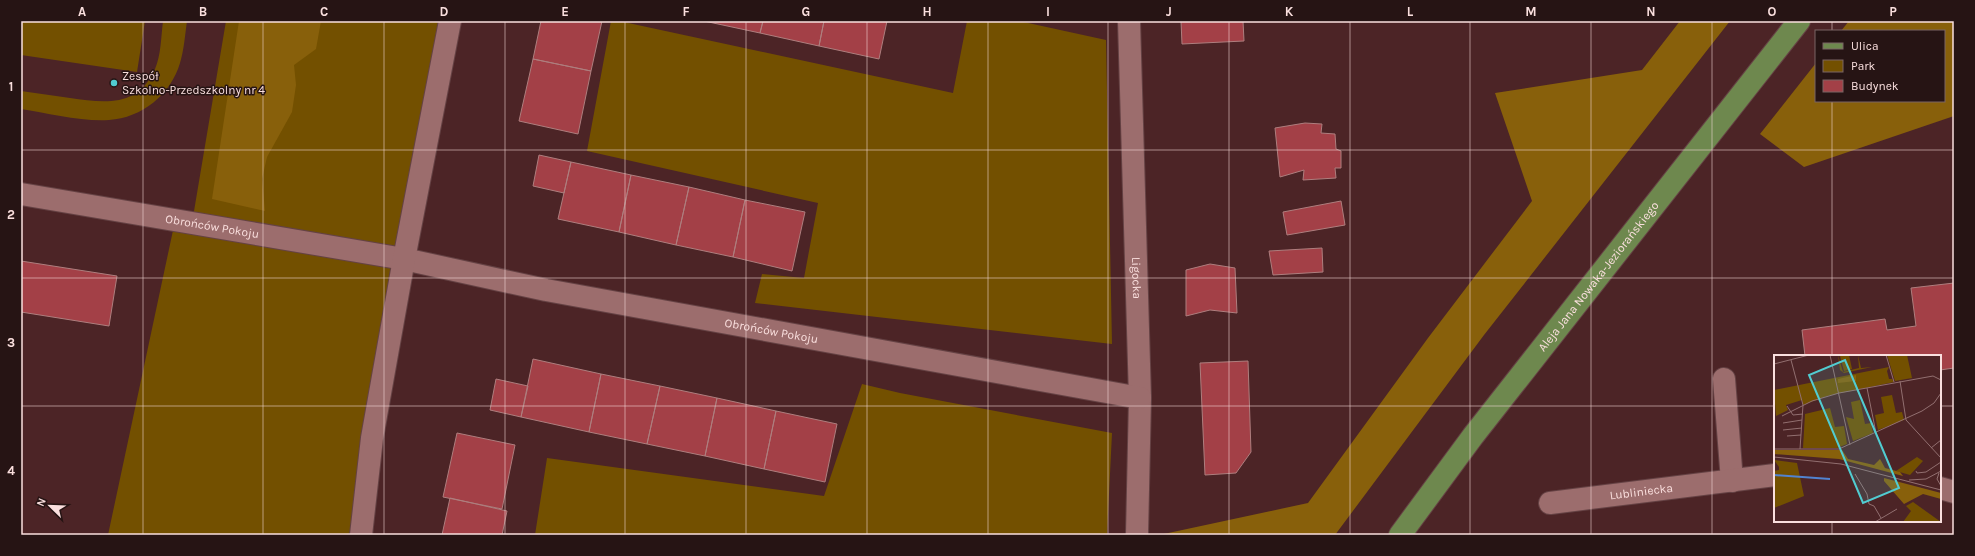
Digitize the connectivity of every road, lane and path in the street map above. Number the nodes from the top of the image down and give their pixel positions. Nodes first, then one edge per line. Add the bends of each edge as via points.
1 (450, 21) edge
2 (1128, 21) edge
3 (1799, 21) edge
4 (21, 194) edge
5 (404, 259) junction
6 (1724, 380) dead end
7 (1140, 398) junction
8 (1774, 475) edge
9 (1732, 481) junction
10 (1941, 488) edge
11 (1954, 492) edge
12 (1550, 503) dead end
13 (361, 535) edge
14 (1137, 535) edge
15 (1400, 535) edge

1 - 5 street
2 - 7 street, Ligocka
3 - 15 main road, Aleja Jana Nowaka-Jeziorańskiego via 1473,436
4 - 5 street, Obrońców Pokoju
5 - 7 street, Obrońców Pokoju via 546,290
5 - 13 street via 372,438
6 - 9 street
7 - 14 street, Ligocka
8 - 9 street, Lubliniecka
9 - 12 street, Lubliniecka
10 - 11 street

